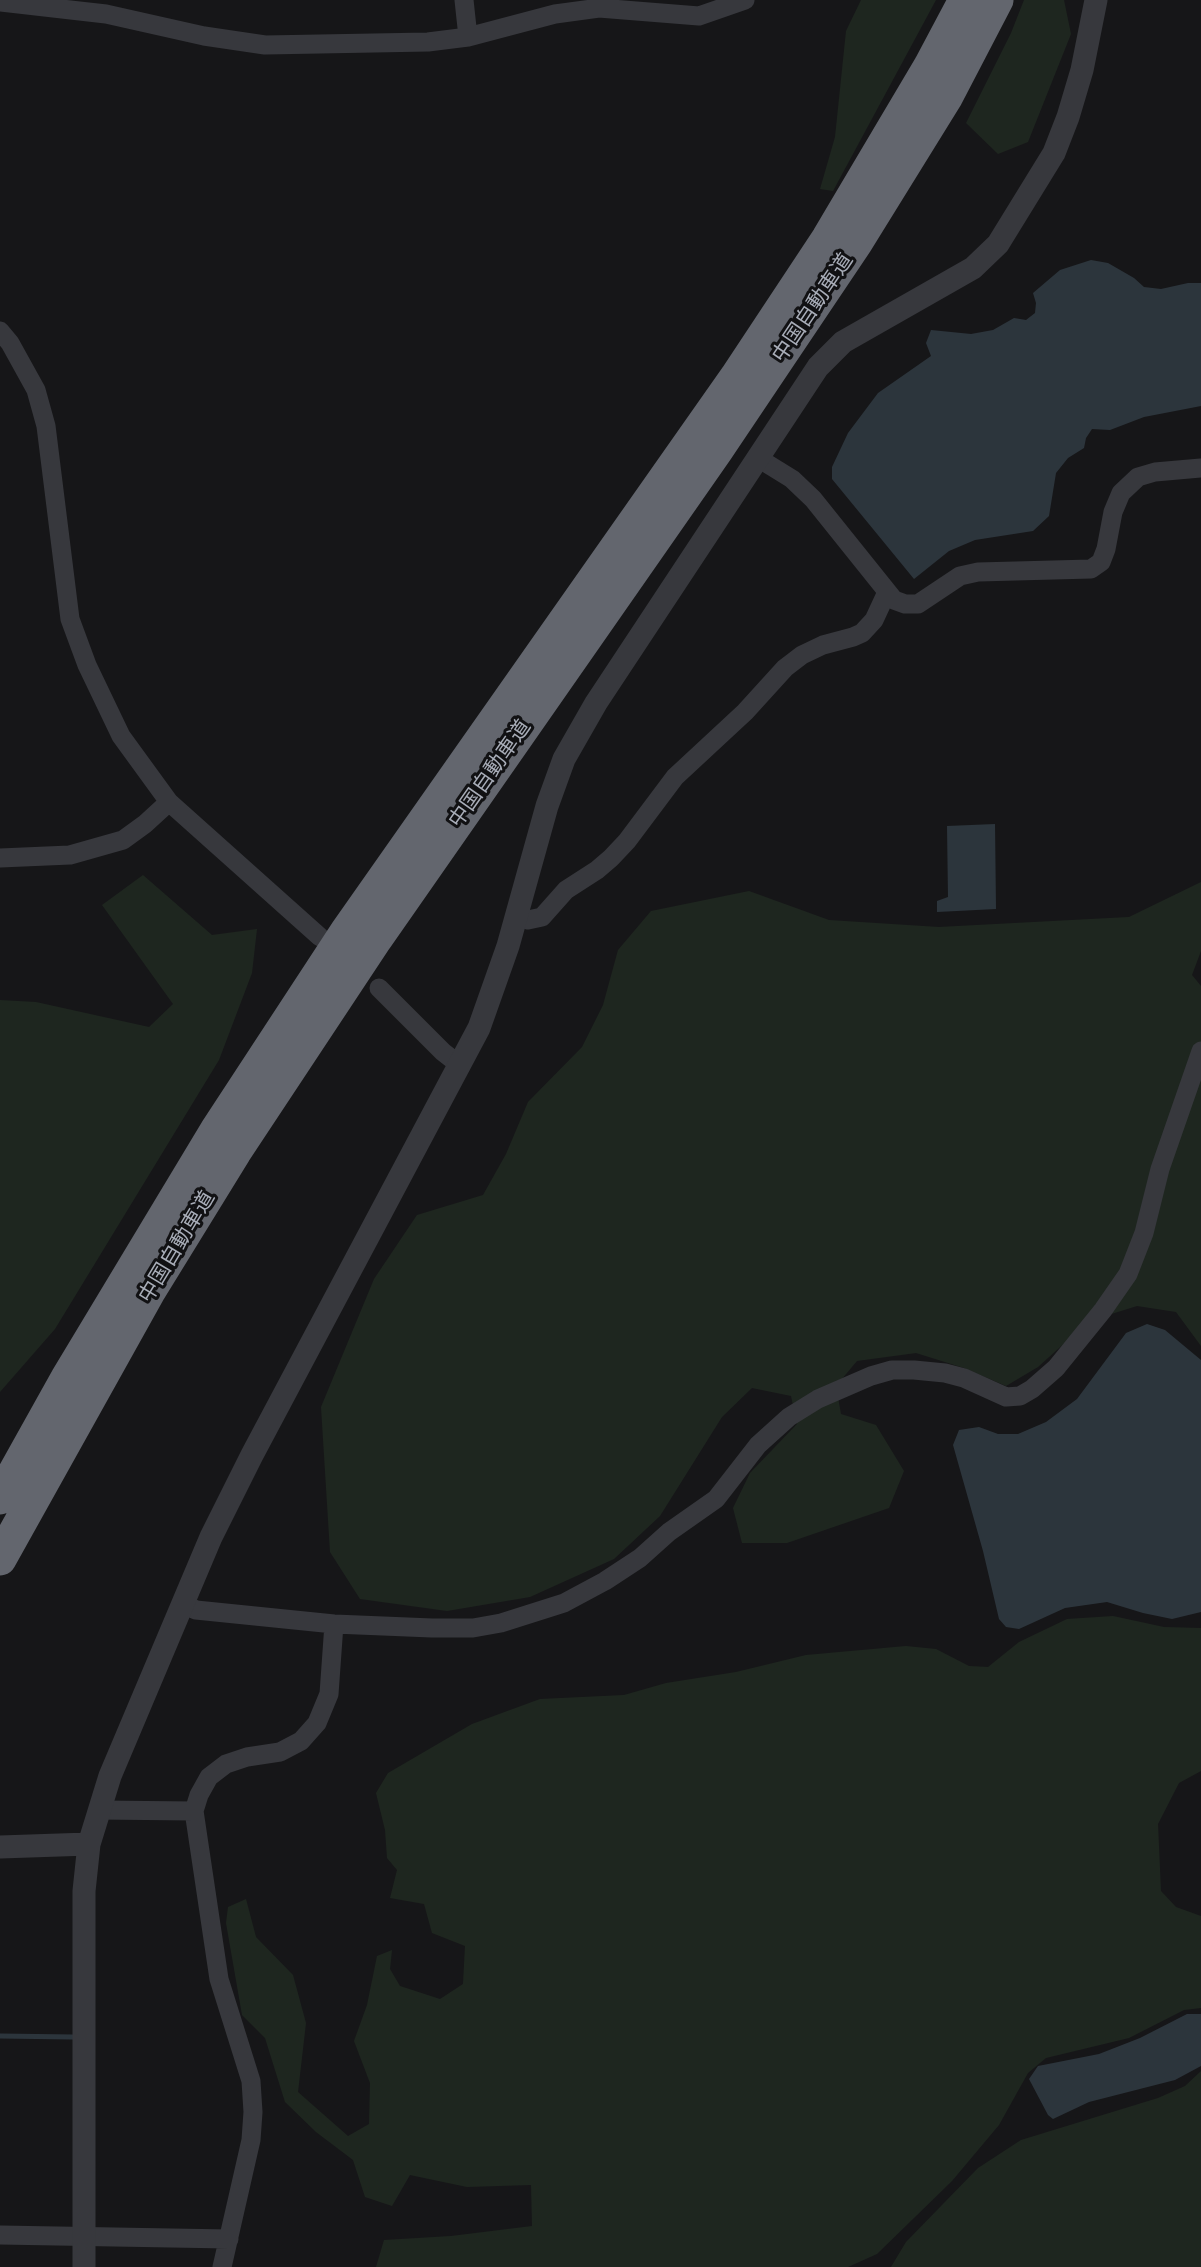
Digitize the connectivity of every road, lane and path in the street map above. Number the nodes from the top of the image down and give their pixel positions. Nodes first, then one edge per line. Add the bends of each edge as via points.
1 (464, 0) edge
2 (965, 0) edge
3 (997, 0) edge
4 (1096, 0) edge
5 (0, 2) edge
6 (737, 2) edge
7 (468, 37) junction
8 (0, 331) edge
9 (758, 458) junction
10 (1201, 468) edge
11 (887, 592) junction
12 (169, 802) junction
13 (0, 858) edge
14 (516, 917) junction
15 (320, 937) dead end
16 (379, 988) dead end
17 (1201, 1051) edge
18 (461, 1066) junction
19 (72, 1429) junction
20 (0, 1498) edge
21 (0, 1559) edge
22 (0, 1582) edge
23 (183, 1604) junction
24 (334, 1624) junction
25 (98, 1810) junction
26 (194, 1811) junction
27 (89, 1844) junction
28 (0, 1847) edge
29 (0, 2235) edge
30 (84, 2236) junction
31 (229, 2239) junction
32 (84, 2267) edge
33 (222, 2267) edge

1 - 7 street
2 - 20 highway, 中国自動車道 via 828,238 736,377 346,932 217,1129
3 - 19 highway, 中国自動車道 via 947,96 856,243 242,1140
4 - 9 street via 1082,69 1054,153 998,244 973,268 843,342 818,366
5 - 7 street via 106,14 265,45
6 - 7 street via 699,16 599,8 555,14
8 - 12 street via 36,390 46,426 70,619 121,736
9 - 11 street via 813,499
9 - 14 street via 564,759
10 - 11 street via 1138,477 1121,493 1101,562 1091,569 978,572 960,576 918,604 894,600
11 - 14 street via 862,633 823,645 785,668 675,777 611,858 566,890 542,917
12 - 13 street via 122,840 70,855
12 - 15 street
14 - 18 street via 479,1028
16 - 18 street
17 - 24 street via 1129,1274 1064,1358 1032,1389 1006,1397 945,1373 892,1370 871,1376 789,1417 758,1445 716,1499 640,1558 564,1604 472,1628
18 - 23 street via 252,1455
19 - 21 highway, 中国自動車道
19 - 22 highway
23 - 24 street via 196,1610
23 - 25 street
24 - 26 street via 329,1694 317,1723 300,1741 280,1752 226,1764 209,1777
25 - 26 street
25 - 27 street
26 - 31 street via 219,1979 251,2081 251,2140
27 - 28 street
27 - 30 street via 84,1891
29 - 30 street
30 - 31 street
30 - 32 street
31 - 33 street

